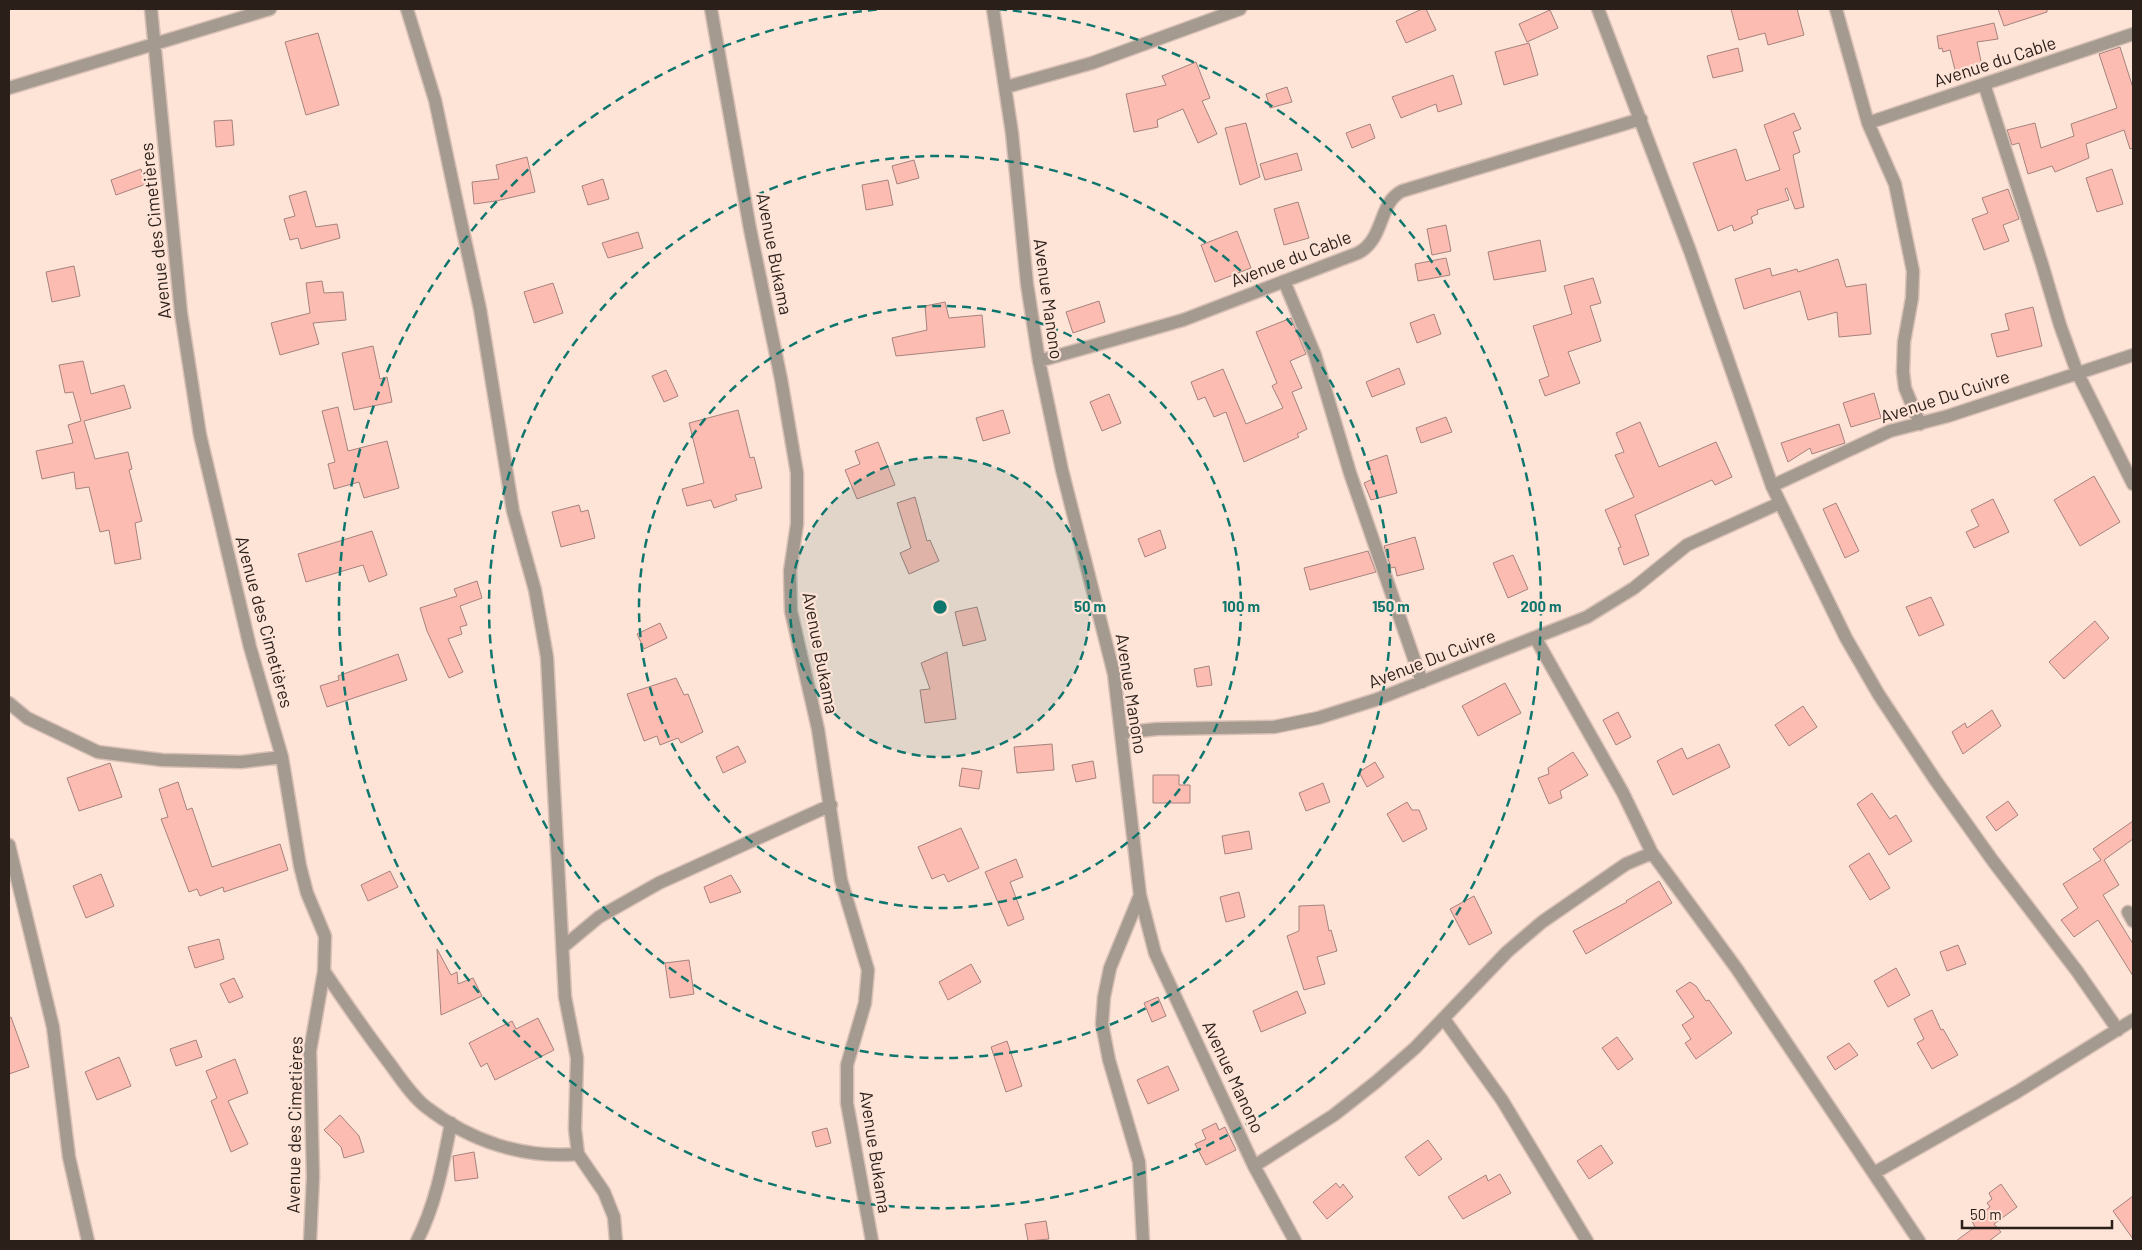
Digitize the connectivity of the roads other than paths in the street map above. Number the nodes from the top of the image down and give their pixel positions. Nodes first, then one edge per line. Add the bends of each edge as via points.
1 (150, 9) edge
2 (270, 9) edge
3 (407, 9) edge
4 (711, 9) edge
5 (993, 9) edge
6 (1240, 9) edge
7 (1598, 9) edge
8 (1836, 9) edge
9 (2133, 34) edge
10 (153, 43) junction
11 (1984, 84) junction
12 (1006, 87) junction
13 (9, 88) edge
14 (1641, 118) junction
15 (1868, 123) junction
16 (1284, 281) junction
17 (2133, 355) edge
18 (1039, 361) junction
19 (2077, 372) junction
20 (1920, 424) junction
21 (2133, 484) edge
22 (1772, 486) junction
23 (1780, 503) junction
24 (1536, 638) junction
25 (1422, 682) junction
26 (9, 704) edge
27 (1121, 733) junction
28 (282, 756) junction
29 (831, 806) junction
30 (9, 845) edge
31 (1652, 853) junction
32 (1140, 895) junction
33 (563, 947) junction
34 (324, 971) junction
35 (1444, 1019) junction
36 (2133, 1020) edge
37 (2118, 1030) junction
38 (451, 1123) junction
39 (578, 1154) junction
40 (1254, 1166) junction
41 (1874, 1173) junction
42 (88, 1241) edge
43 (310, 1241) edge
44 (417, 1241) edge
45 (616, 1241) edge
46 (872, 1241) edge
47 (1143, 1241) edge
48 (1295, 1241) edge
49 (1588, 1241) edge
50 (1919, 1241) edge

1 - 10 street, Avenue des Cimetières
2 - 10 street
3 - 33 street via 434,100 480,309 513,511 535,590 547,657
4 - 29 street, Avenue Bukama via 797,473 797,524 790,571 791,611 810,690
5 - 12 street, Avenue Manono
6 - 12 street via 1100,60
7 - 14 street
8 - 15 street
9 - 11 street, Avenue du Cable
10 - 13 street
10 - 28 street, Avenue des Cimetières via 181,313 200,435 250,647
11 - 15 street, Avenue du Cable
11 - 19 street
12 - 18 street, Avenue Manono via 1027,284
14 - 16 street, Avenue du Cable via 1402,191 1390,202 1367,248
14 - 22 street
15 - 20 street via 1895,184 1913,271 1903,372 1905,388
16 - 18 street, Avenue du Cable via 1183,320
16 - 25 street via 1315,355 1350,473
17 - 19 street, Avenue Du Cuivre
18 - 27 street, Avenue Manono via 1062,470 1114,674
19 - 20 street, Avenue Du Cuivre
19 - 21 street
20 - 22 street, Avenue Du Cuivre via 1890,431
22 - 23 street
23 - 24 street, Avenue Du Cuivre via 1686,545 1609,605
23 - 37 street via 1846,638 1879,696 1993,861
24 - 25 street, Avenue Du Cuivre
24 - 31 street
25 - 27 street, Avenue Du Cuivre via 1296,724
26 - 28 street via 27,718 98,752 162,760 241,762
27 - 32 street, Avenue Manono
28 - 34 street, Avenue des Cimetières via 300,866 325,936
29 - 33 street via 659,883 600,917
29 - 46 street, Avenue Bukama via 841,880 868,970 865,1003 847,1065 847,1089
30 - 42 street via 53,1027 69,1157
31 - 35 street via 1626,864 1542,922 1507,952
31 - 41 street via 1737,969
32 - 40 street, Avenue Manono via 1155,953
32 - 47 street via 1110,968 1102,1024 1109,1060 1139,1162
33 - 39 street via 565,996 577,1058 575,1129
34 - 38 street via 406,1086 426,1107
34 - 43 street, Avenue des Cimetières via 310,1051
35 - 40 street via 1415,1048 1334,1115
35 - 49 street via 1502,1100
36 - 37 street
37 - 41 street
38 - 39 street via 485,1142 526,1154
38 - 44 street via 439,1186 430,1217
39 - 45 street via 604,1192 614,1217
40 - 48 street, Avenue Manono
41 - 50 street

